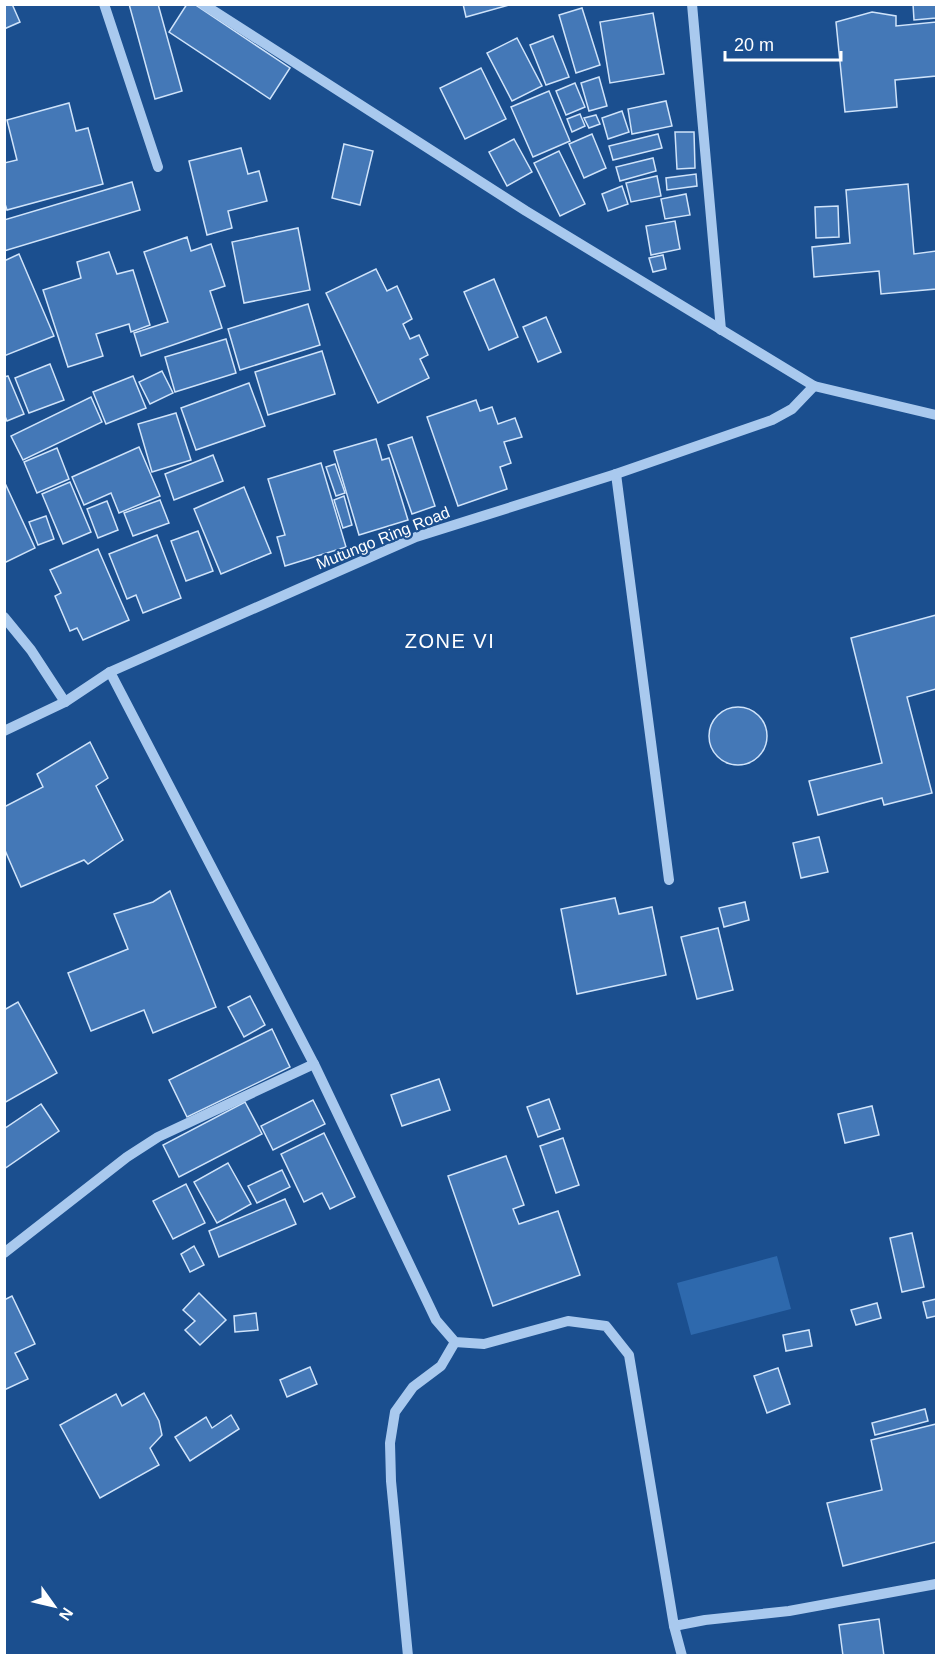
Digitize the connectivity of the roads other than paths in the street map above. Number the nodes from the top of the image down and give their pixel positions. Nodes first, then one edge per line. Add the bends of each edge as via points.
1 (104, 4) edge
2 (203, 4) edge
3 (692, 4) edge
4 (158, 167) dead end
5 (721, 330) junction
6 (814, 386) junction
7 (936, 415) edge
8 (616, 474) junction
9 (4, 617) edge
10 (110, 672) junction
11 (65, 702) junction
12 (4, 732) edge
13 (669, 880) dead end
14 (314, 1064) junction
15 (4, 1253) edge
16 (455, 1342) junction
17 (936, 1584) edge
18 (674, 1626) junction
19 (408, 1656) edge
20 (682, 1656) edge

1 - 4 street
2 - 5 street via 526,211
3 - 5 street
5 - 6 street
6 - 7 street
6 - 8 street, Mutungo Ring Road via 792,409 772,420
8 - 10 street, Mutungo Ring Road via 416,537
8 - 13 street
9 - 11 street
10 - 11 street, Mutungo Ring Road
10 - 14 street
11 - 12 street, Mutungo Ring Road
14 - 15 street via 158,1137
14 - 16 street via 436,1320
16 - 18 street via 484,1344 568,1322 606,1326 629,1354
16 - 19 street via 441,1366 413,1388 394,1413 391,1433 391,1481
17 - 18 street via 789,1611
18 - 20 street

